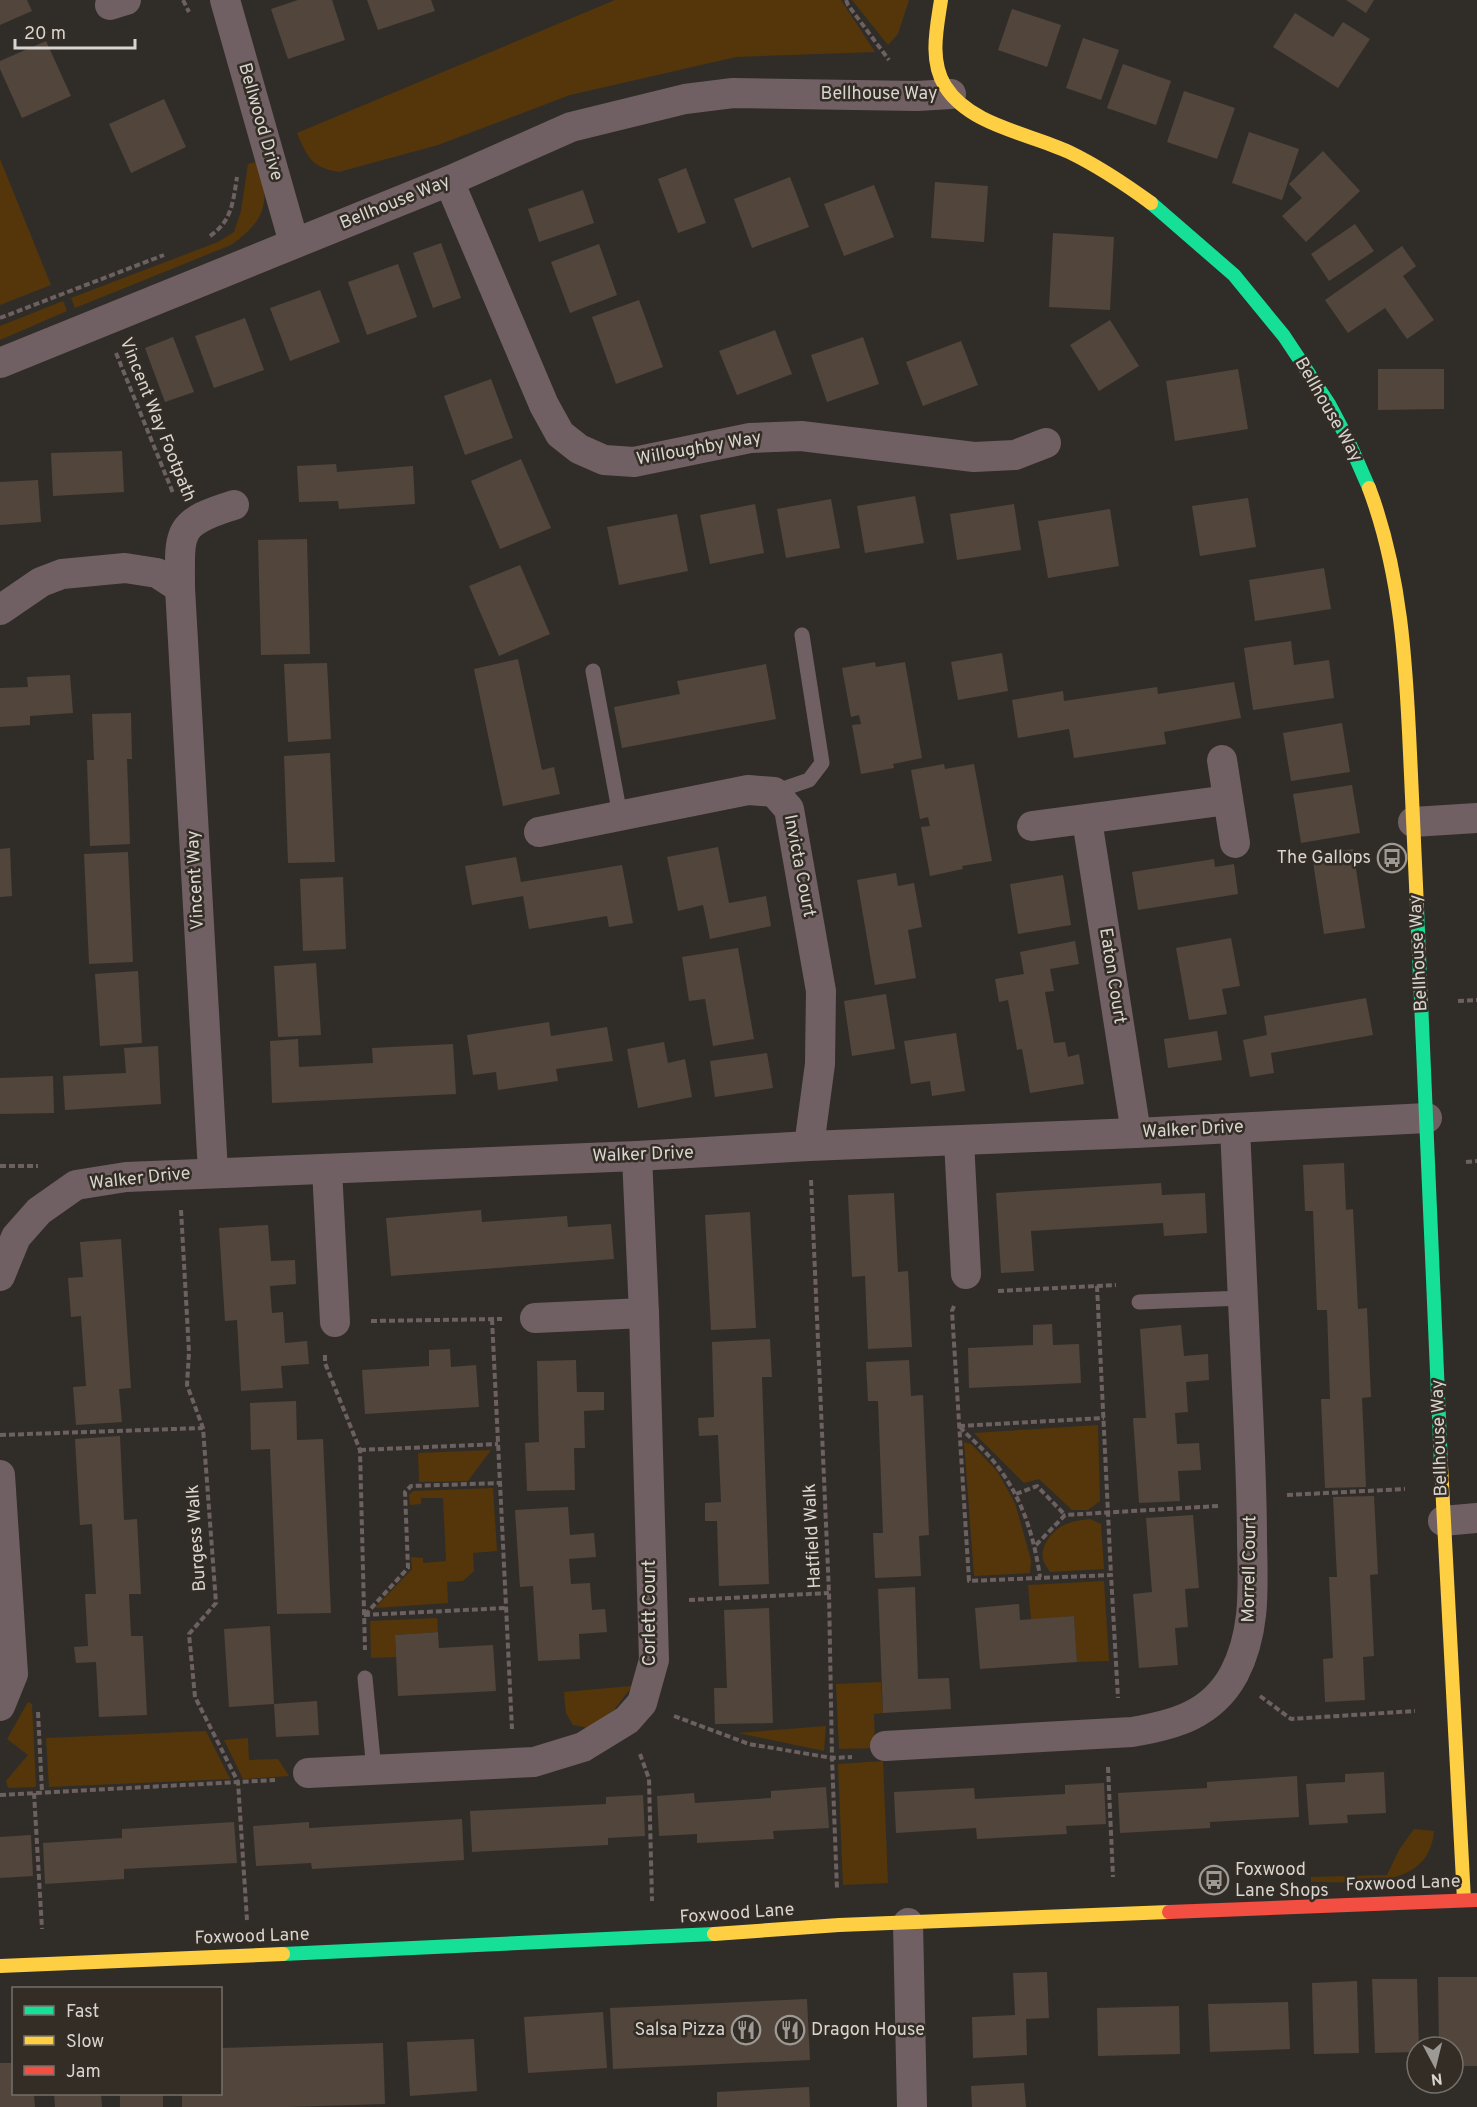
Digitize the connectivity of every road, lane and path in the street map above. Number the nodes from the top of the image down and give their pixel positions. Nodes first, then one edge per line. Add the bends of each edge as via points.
1 (225, 0) edge
2 (846, 0) edge
3 (941, 0) edge
4 (951, 94) junction
5 (917, 96) junction
6 (450, 181) junction
7 (294, 243) junction
8 (165, 254) dead end
9 (0, 318) edge
10 (103, 322) junction
11 (0, 363) edge
12 (1046, 443) dead end
13 (234, 505) dead end
14 (186, 528) junction
15 (180, 588) junction
16 (0, 610) edge
17 (802, 635) dead end
18 (593, 672) dead end
19 (1222, 759) dead end
20 (774, 792) junction
21 (1228, 800) junction
22 (621, 815) junction
23 (1477, 818) edge
24 (1087, 819) junction
25 (1413, 822) junction
26 (1032, 826) dead end
27 (539, 832) dead end
28 (1235, 843) dead end
29 (1426, 1118) junction
30 (1235, 1128) junction
31 (1136, 1133) junction
32 (960, 1141) junction
33 (809, 1146) junction
34 (638, 1156) junction
35 (327, 1169) junction
36 (213, 1172) junction
37 (178, 1174) junction
38 (966, 1274) junction
39 (0, 1276) edge
40 (1097, 1286) junction
41 (1243, 1298) junction
42 (1139, 1302) joint
43 (644, 1313) junction
44 (536, 1318) joint
45 (492, 1319) junction
46 (335, 1322) junction
47 (1104, 1418) junction
48 (959, 1426) junction
49 (202, 1428) junction
50 (0, 1435) edge
51 (498, 1443) junction
52 (360, 1450) junction
53 (0, 1475) edge
54 (500, 1483) junction
55 (1016, 1494) junction
56 (1065, 1515) dead end
57 (1477, 1518) edge
58 (1443, 1521) junction
59 (1111, 1575) junction
60 (1040, 1578) junction
61 (829, 1593) junction
62 (652, 1602) junction
63 (506, 1608) junction
64 (364, 1615) junction
65 (13, 1674) junction
66 (1233, 1676) junction
67 (365, 1678) joint
68 (0, 1706) edge
69 (1455, 1708) junction
70 (634, 1712) junction
71 (1113, 1733) junction
72 (885, 1746) dead end
73 (832, 1758) junction
74 (514, 1763) junction
75 (374, 1770) junction
76 (308, 1773) joint
77 (238, 1782) junction
78 (42, 1792) junction
79 (34, 1793) junction
80 (0, 1795) edge
81 (1471, 1900) edge
82 (1115, 1913) junction
83 (908, 1923) junction
84 (839, 1925) junction
85 (653, 1938) junction
86 (250, 1954) junction
87 (44, 1965) junction
88 (0, 1966) edge
89 (912, 2107) edge

1 - 7 street, Bellwood Drive
2 - 5 path
3 - 4 street via 935,38 936,66
4 - 5 street, Bellhouse Way
4 - 25 street, Bellhouse Way via 993,122 1099,168 1151,202 1233,274 1294,351 1338,422 1368,482 1388,550 1401,624 1408,700
5 - 6 street, Bellhouse Way via 733,93 685,99 572,127
6 - 7 street, Bellhouse Way
6 - 12 street, Willoughby Way via 544,405 560,434 596,457 633,462 760,437 801,436 974,457 1015,454
7 - 10 street, Bellhouse Way
8 - 9 path
10 - 11 street, Bellhouse Way
10 - 14 path, Vincent Way Footpath
13 - 14 street via 207,513
14 - 15 street, Vincent Way via 180,545
15 - 16 street via 157,573 125,568 62,574 41,582
15 - 36 street, Vincent Way
17 - 20 lane via 822,762 809,780
18 - 22 lane
19 - 21 street
20 - 22 street, Invicta Court via 748,790
20 - 33 street, Invicta Court via 789,809 821,991 820,1064
21 - 24 street
21 - 28 street
22 - 27 street, Invicta Court
23 - 25 street
24 - 26 street
24 - 31 street, Eaton Court
25 - 29 street, Bellhouse Way
29 - 30 street, Walker Drive
29 - 58 street, Bellhouse Way
30 - 31 street, Walker Drive
30 - 41 street, Morrell Court
31 - 32 street, Walker Drive
32 - 33 street, Walker Drive
32 - 38 street
33 - 34 street, Walker Drive
33 - 61 path, Hatfield Walk
34 - 35 street, Walker Drive
34 - 43 street, Corlett Court
35 - 36 street, Walker Drive
35 - 46 street
36 - 37 street, Walker Drive
37 - 39 street, Walker Drive via 76,1185 39,1211 16,1237
37 - 49 path, Burgess Walk via 188,1385
38 - 40 path via 983,1292
38 - 48 path via 952,1311
40 - 42 path via 1134,1284
40 - 47 path
41 - 42 lane
41 - 66 street, Morrell Court via 1253,1609 1247,1644
43 - 44 street
43 - 62 street, Corlett Court
44 - 45 path
45 - 46 path
45 - 51 path
46 - 52 path via 323,1324 325,1363
47 - 48 path
47 - 59 path
48 - 55 path via 997,1465
48 - 60 path via 969,1581
49 - 50 path
49 - 77 path, Burgess Walk via 216,1603 189,1634 195,1697
51 - 52 path
51 - 54 path
52 - 64 path
53 - 65 street
54 - 63 path
54 - 64 path via 411,1486 405,1492 408,1568
55 - 56 path via 1037,1486
55 - 60 path via 1035,1545
57 - 58 street
58 - 69 street, Bellhouse Way
59 - 60 path
59 - 71 path
61 - 62 path
61 - 73 path, Hatfield Walk
62 - 70 street, Corlett Court via 654,1660
63 - 64 path
63 - 74 path
64 - 67 path
65 - 68 street
65 - 78 path via 36,1679
66 - 69 path via 1291,1719
66 - 71 street, Morrell Court via 1214,1700 1191,1717 1164,1727
67 - 75 lane
69 - 81 street, Bellhouse Way
70 - 73 path via 749,1744
70 - 74 street via 583,1747 534,1762
70 - 85 path via 649,1779
71 - 72 street, Morrell Court
71 - 82 path
73 - 84 path, Hatfield Walk
74 - 75 street
75 - 76 street
76 - 77 path via 290,1779
77 - 78 path
77 - 86 path, Burgess Walk
78 - 79 path
79 - 80 path
79 - 87 path
81 - 82 street, Foxwood Lane
82 - 83 street, Foxwood Lane
83 - 84 street, Foxwood Lane
83 - 89 street
84 - 85 street, Foxwood Lane
85 - 86 street, Foxwood Lane
86 - 87 street, Foxwood Lane
87 - 88 street, Foxwood Lane

